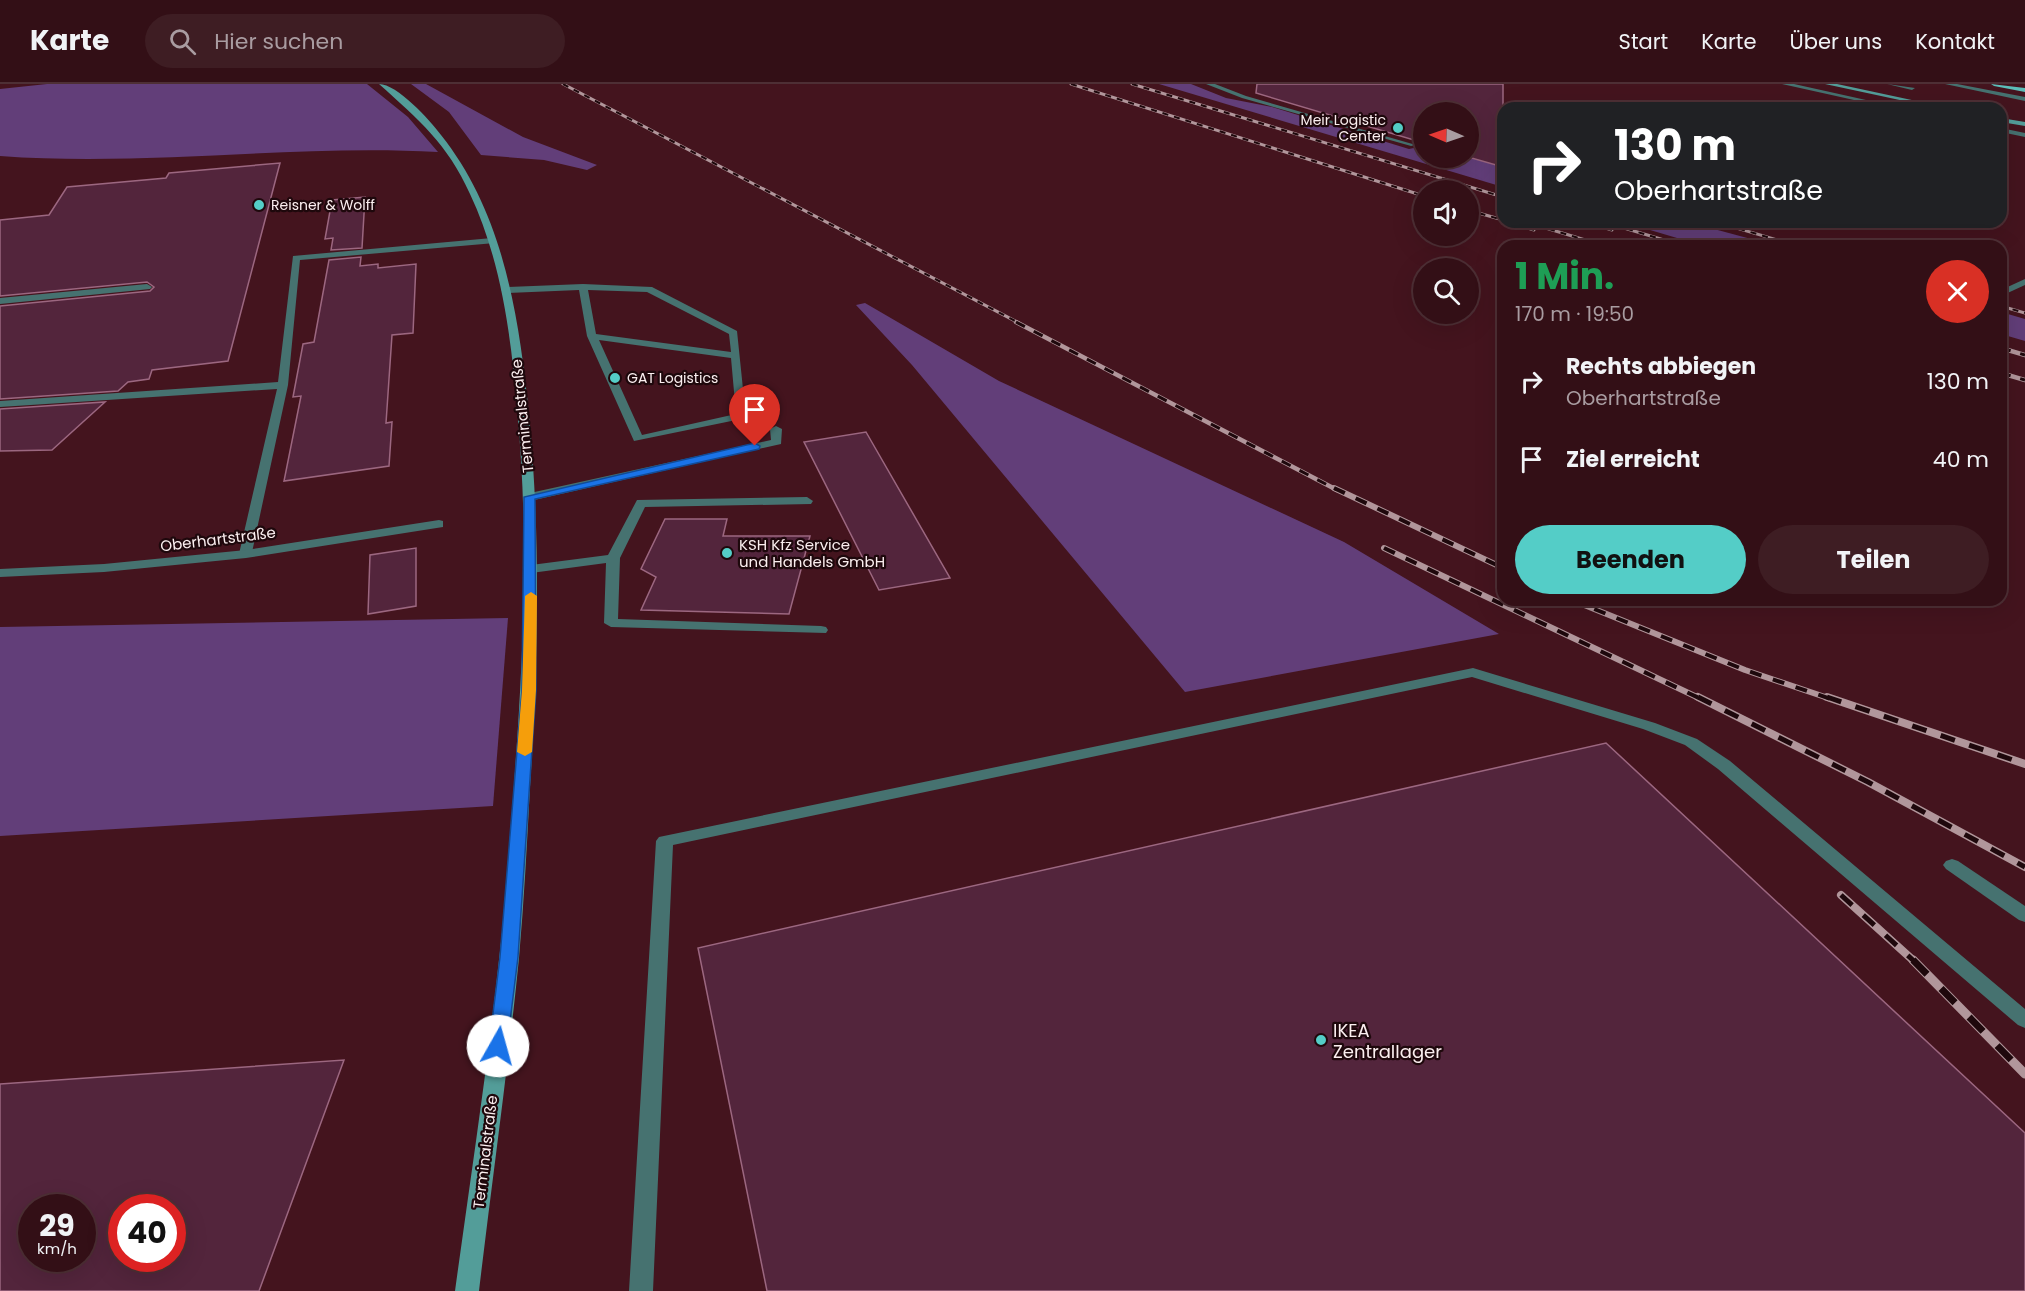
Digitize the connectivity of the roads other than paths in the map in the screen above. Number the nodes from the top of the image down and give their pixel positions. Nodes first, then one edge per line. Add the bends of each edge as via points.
1 (382, 84) edge
2 (1209, 84) edge
3 (1785, 84) edge
4 (1821, 84) edge
5 (1828, 84) edge
6 (1890, 84) edge
7 (1948, 84) edge
8 (1994, 84) edge
9 (1803, 88) junction
10 (1912, 88) dead end
11 (2025, 90) edge
12 (2025, 99) edge
13 (1870, 102) edge
14 (1916, 102) edge
15 (2007, 121) edge
16 (2025, 124) edge
17 (2007, 131) edge
18 (2025, 135) edge
19 (1413, 145) dead end
20 (492, 241) junction
21 (2025, 282) edge
22 (147, 287) dead end
23 (583, 287) junction
24 (506, 290) junction
25 (2007, 290) edge
26 (0, 301) edge
27 (592, 336) junction
28 (736, 356) junction
29 (283, 385) junction
30 (0, 404) edge
31 (776, 429) dead end
32 (530, 497) junction
33 (807, 501) dead end
34 (439, 524) dead end
35 (246, 554) junction
36 (613, 558) junction
37 (531, 569) junction
38 (0, 573) edge
39 (821, 630) dead end
40 (1952, 866) dead end
41 (2025, 915) edge
42 (2025, 1020) edge
43 (467, 1291) edge
44 (640, 1291) edge

1 - 20 street, Terminalstraße via 423,115 440,135 475,193
2 - 19 street
3 - 9 street
4 - 9 street
5 - 14 street
6 - 10 street
7 - 12 street
8 - 11 main road
9 - 13 street
15 - 16 street
17 - 18 street
20 - 24 street, Terminalstraße
20 - 29 street via 296,258
21 - 25 street
22 - 26 street
23 - 24 street
23 - 27 street
23 - 28 street via 649,289 734,333
24 - 32 street, Terminalstraße via 518,367
27 - 28 street
27 - 28 street via 638,439 742,416
29 - 30 street
29 - 35 street
31 - 32 street via 777,442
32 - 37 street, Terminalstraße
33 - 36 street via 641,503
34 - 35 street, Oberhartstraße
35 - 38 street, Oberhartstraße via 104,568
36 - 37 street
36 - 39 street via 611,623
37 - 43 street, Terminalstraße via 529,690 509,957
40 - 41 street
42 - 44 street via 1692,742 1473,672 665,841

